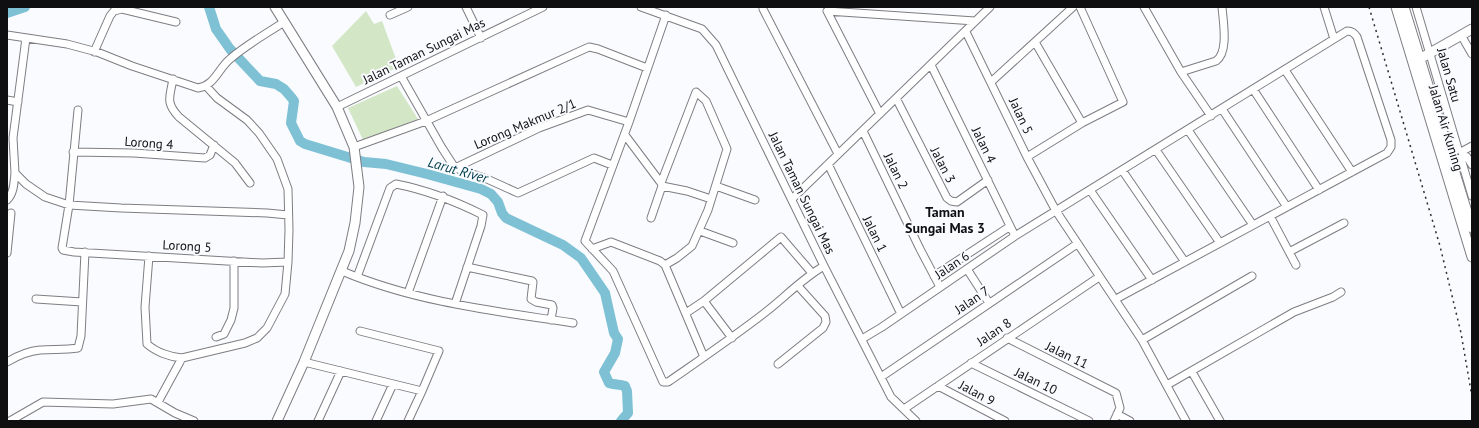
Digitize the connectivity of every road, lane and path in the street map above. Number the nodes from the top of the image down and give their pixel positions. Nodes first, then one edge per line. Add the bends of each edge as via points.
1 (275, 7) edge
2 (408, 7) edge
3 (466, 7) edge
4 (543, 7) edge
5 (641, 7) edge
6 (990, 7) edge
7 (1073, 7) edge
8 (1080, 7) edge
9 (1144, 7) edge
10 (1222, 7) edge
11 (1324, 7) edge
12 (1396, 7) edge
13 (1404, 7) edge
14 (1416, 7) edge
15 (763, 9) dead end
16 (826, 9) edge
17 (390, 15) dead end
18 (666, 16) junction
19 (976, 21) junction
20 (176, 22) dead end
21 (284, 22) junction
22 (1472, 28) edge
23 (966, 32) junction
24 (7, 35) edge
25 (1461, 35) junction
26 (26, 38) junction
27 (481, 38) junction
28 (1334, 39) junction
29 (1035, 42) junction
30 (94, 52) junction
31 (1430, 53) junction
32 (1472, 54) edge
33 (1416, 61) junction
34 (931, 65) junction
35 (647, 68) junction
36 (1285, 70) junction
37 (1181, 72) junction
38 (401, 76) junction
39 (173, 79) junction
40 (991, 82) junction
41 (206, 86) junction
42 (1253, 89) junction
43 (896, 98) junction
44 (7, 100) edge
45 (18, 102) junction
46 (337, 107) junction
47 (1222, 108) junction
48 (78, 110) dead end
49 (880, 114) junction
50 (1211, 116) junction
51 (426, 121) junction
52 (629, 122) junction
53 (1082, 123) junction
54 (1188, 130) junction
55 (862, 131) junction
56 (625, 135) junction
57 (214, 145) junction
58 (354, 146) junction
59 (1472, 146) edge
60 (1156, 150) junction
61 (74, 152) junction
62 (10, 153) edge
63 (1459, 153) junction
64 (838, 154) junction
65 (1027, 157) junction
66 (828, 164) junction
67 (612, 165) junction
68 (1472, 165) edge
69 (455, 168) junction
70 (1122, 170) junction
71 (1352, 172) junction
72 (15, 173) junction
73 (988, 180) junction
74 (250, 183) dead end
75 (661, 184) junction
76 (716, 186) junction
77 (1090, 190) junction
78 (1319, 190) junction
79 (443, 196) junction
80 (1472, 196) edge
81 (711, 199) junction
82 (792, 199) junction
83 (7, 200) edge
84 (755, 200) dead end
85 (69, 205) junction
86 (1287, 207) junction
87 (1056, 211) junction
88 (10, 213) dead end
89 (288, 215) junction
90 (1270, 216) junction
91 (651, 218) dead end
92 (1344, 223) dead end
93 (1253, 225) junction
94 (1009, 226) junction
95 (1472, 228) edge
96 (700, 231) junction
97 (1015, 236) junction
98 (733, 243) dead end
99 (1220, 243) junction
100 (1077, 244) junction
101 (592, 249) junction
102 (85, 252) junction
103 (1289, 252) junction
104 (7, 253) edge
105 (149, 256) junction
106 (1472, 257) edge
107 (234, 261) junction
108 (288, 262) junction
109 (1185, 262) junction
110 (665, 265) junction
111 (1296, 265) dead end
112 (824, 266) junction
113 (468, 268) junction
114 (967, 269) junction
115 (342, 271) junction
116 (812, 273) junction
117 (934, 276) junction
118 (1252, 276) dead end
119 (357, 277) junction
120 (1099, 277) junction
121 (1152, 280) junction
122 (798, 286) junction
123 (940, 287) junction
124 (1341, 292) dead end
125 (408, 293) junction
126 (36, 299) dead end
127 (1116, 299) junction
128 (704, 301) junction
129 (82, 302) junction
130 (990, 303) junction
131 (455, 304) junction
132 (686, 313) junction
133 (901, 314) junction
134 (551, 320) junction
135 (573, 323) dead end
136 (360, 331) dead end
137 (216, 337) dead end
138 (732, 338) junction
139 (1007, 338) junction
140 (862, 339) junction
141 (1142, 340) junction
142 (704, 357) junction
143 (182, 358) junction
144 (7, 361) edge
145 (304, 362) junction
146 (971, 363) junction
147 (778, 364) dead end
148 (341, 372) junction
149 (1192, 372) junction
150 (881, 377) junction
151 (393, 384) junction
152 (1167, 385) junction
153 (938, 386) junction
154 (422, 391) junction
155 (158, 402) junction
156 (904, 409) junction
157 (1116, 418) edge
158 (10, 421) edge
159 (194, 421) edge
160 (277, 421) edge
161 (318, 421) edge
162 (376, 421) edge
163 (408, 421) edge
164 (916, 421) edge
165 (1005, 421) edge
166 (1089, 421) edge
167 (1130, 421) edge
168 (1186, 421) edge
169 (1220, 421) edge

1 - 21 street
2 - 17 street
3 - 27 street
4 - 27 street, Jalan Taman Sungai Mas
5 - 18 street, Jalan Taman Sungai Mas
6 - 19 street
7 - 29 street
8 - 53 street via 1123,102
9 - 37 street
10 - 37 street via 1224,42 1220,59
11 - 28 street
12 - 33 street, Jalan Air Kuning
13 - 33 street, Jalan Air Kuning
14 - 31 street, Jalan Satu
15 - 64 street
16 - 19 street
16 - 49 street
18 - 35 street
18 - 82 street, Jalan Taman Sungai Mas via 702,29 716,45
19 - 23 street
20 - 30 street via 122,9 114,11
21 - 41 street via 228,60
21 - 46 street
22 - 25 street
23 - 34 street
23 - 40 street, Jalan 5
24 - 26 street
25 - 31 street
25 - 32 street
26 - 30 street via 66,44
26 - 45 street
27 - 38 street, Jalan Taman Sungai Mas
28 - 36 street, Jalan 6
28 - 71 street, Jalan 6 via 1347,31 1351,31 1357,37 1391,140 1391,147 1387,153
29 - 40 street
29 - 53 street
30 - 39 street
31 - 33 street
31 - 63 street, Jalan Satu
33 - 95 street, Jalan Air Kuning
33 - 106 street, Jalan Air Kuning
34 - 43 street
34 - 73 street, Jalan 4
35 - 51 street via 589,48
35 - 52 street
36 - 42 street, Jalan 6
36 - 71 street
37 - 50 street
38 - 46 street, Jalan Taman Sungai Mas
38 - 51 street
39 - 41 street via 198,88
39 - 57 street via 169,101 171,109
40 - 65 street, Jalan 5
41 - 89 street via 217,98 248,120 277,159 288,189
42 - 47 street, Jalan 6
42 - 78 street
43 - 49 street
43 - 73 street, Jalan 3 via 946,198 951,202 957,202
44 - 45 street
45 - 62 street
46 - 58 street
47 - 50 street, Jalan 6
47 - 86 street
48 - 61 street
49 - 55 street
50 - 54 street, Jalan 6
51 - 58 street
51 - 69 street
52 - 56 street
52 - 69 street, Lorong Makmur 2/1 via 588,110 540,128
53 - 65 street
54 - 60 street, Jalan 6
54 - 93 street
55 - 64 street
55 - 117 street, Jalan 2
56 - 67 street
56 - 75 street
57 - 61 street, Lorong 4 via 210,155 205,158
57 - 74 street via 235,163
58 - 115 street via 359,187 355,223
59 - 63 street
60 - 70 street, Jalan 6
60 - 99 street
61 - 85 street
62 - 72 street
63 - 68 street via 1467,157
63 - 80 street, Jalan Satu
64 - 66 street
65 - 87 street, Jalan 5
66 - 82 street
66 - 133 street, Jalan 1
67 - 69 street via 594,158 518,193
67 - 101 street via 585,241
70 - 77 street, Jalan 6
70 - 109 street
71 - 78 street
72 - 83 street via 13,188
72 - 85 street via 45,197
73 - 94 street, Jalan 4
75 - 76 street via 696,92 706,101 727,146
75 - 81 street
75 - 91 street
76 - 81 street
76 - 84 street
77 - 87 street, Jalan 6
77 - 121 street
78 - 86 street
79 - 113 street via 483,215
79 - 119 street via 396,184 390,188
79 - 125 street
81 - 96 street
82 - 112 street, Jalan Taman Sungai Mas
85 - 89 street
85 - 102 street, Lorong 5 via 62,248 64,251
86 - 90 street
87 - 97 street, Jalan 6
87 - 100 street, Jalan 5
88 - 104 street
89 - 108 street
90 - 93 street
90 - 103 street
92 - 103 street
93 - 99 street
94 - 97 street, Jalan 4
94 - 117 street
96 - 98 street
96 - 110 street via 692,246
97 - 114 street, Jalan 6
99 - 109 street
100 - 120 street, Jalan 5
100 - 130 street, Jalan 7
101 - 110 street via 611,242
101 - 142 street via 613,271 663,382 668,382
102 - 105 street, Lorong 5
102 - 129 street
103 - 111 street
105 - 107 street, Lorong 5
105 - 143 street via 145,307 147,344 152,349 175,358
107 - 108 street, Lorong 5
107 - 137 street via 234,308 224,334
108 - 143 street via 285,294 267,328 256,338
109 - 121 street
110 - 132 street
112 - 116 street
112 - 140 street, Jalan Taman Sungai Mas
113 - 131 street
113 - 134 street via 532,281 531,299 552,305
114 - 123 street, Jalan 6
114 - 130 street
115 - 119 street
115 - 145 street
116 - 122 street
116 - 128 street via 781,237
117 - 123 street, Jalan 2
118 - 141 street
119 - 125 street
120 - 127 street, Jalan 5
120 - 139 street, Jalan 8
121 - 127 street
122 - 138 street
122 - 147 street via 826,316 826,322 823,328
123 - 133 street, Jalan 6
124 - 149 street via 1294,312
125 - 131 street
126 - 129 street
127 - 141 street, Jalan 5
128 - 132 street
128 - 138 street
129 - 144 street via 78,348 38,350
130 - 150 street, Jalan 7
131 - 134 street
132 - 142 street
133 - 140 street, Jalan 6
134 - 135 street
136 - 154 street via 439,351
138 - 142 street
139 - 146 street, Jalan 8
139 - 157 street, Jalan 11 via 1116,392 1120,408
140 - 150 street, Jalan Taman Sungai Mas
141 - 152 street, Jalan 5
143 - 155 street
145 - 148 street
145 - 160 street
146 - 153 street, Jalan 8
146 - 166 street, Jalan 10
148 - 151 street
148 - 161 street
149 - 152 street
149 - 169 street
150 - 156 street, Jalan Taman Sungai Mas via 891,397
151 - 154 street
151 - 162 street
152 - 168 street, Jalan 5
153 - 156 street, Jalan 8
153 - 165 street, Jalan 9
154 - 163 street
155 - 158 street via 143,399 114,404 43,402
155 - 159 street
156 - 164 street, Jalan Taman Sungai Mas
157 - 167 street

